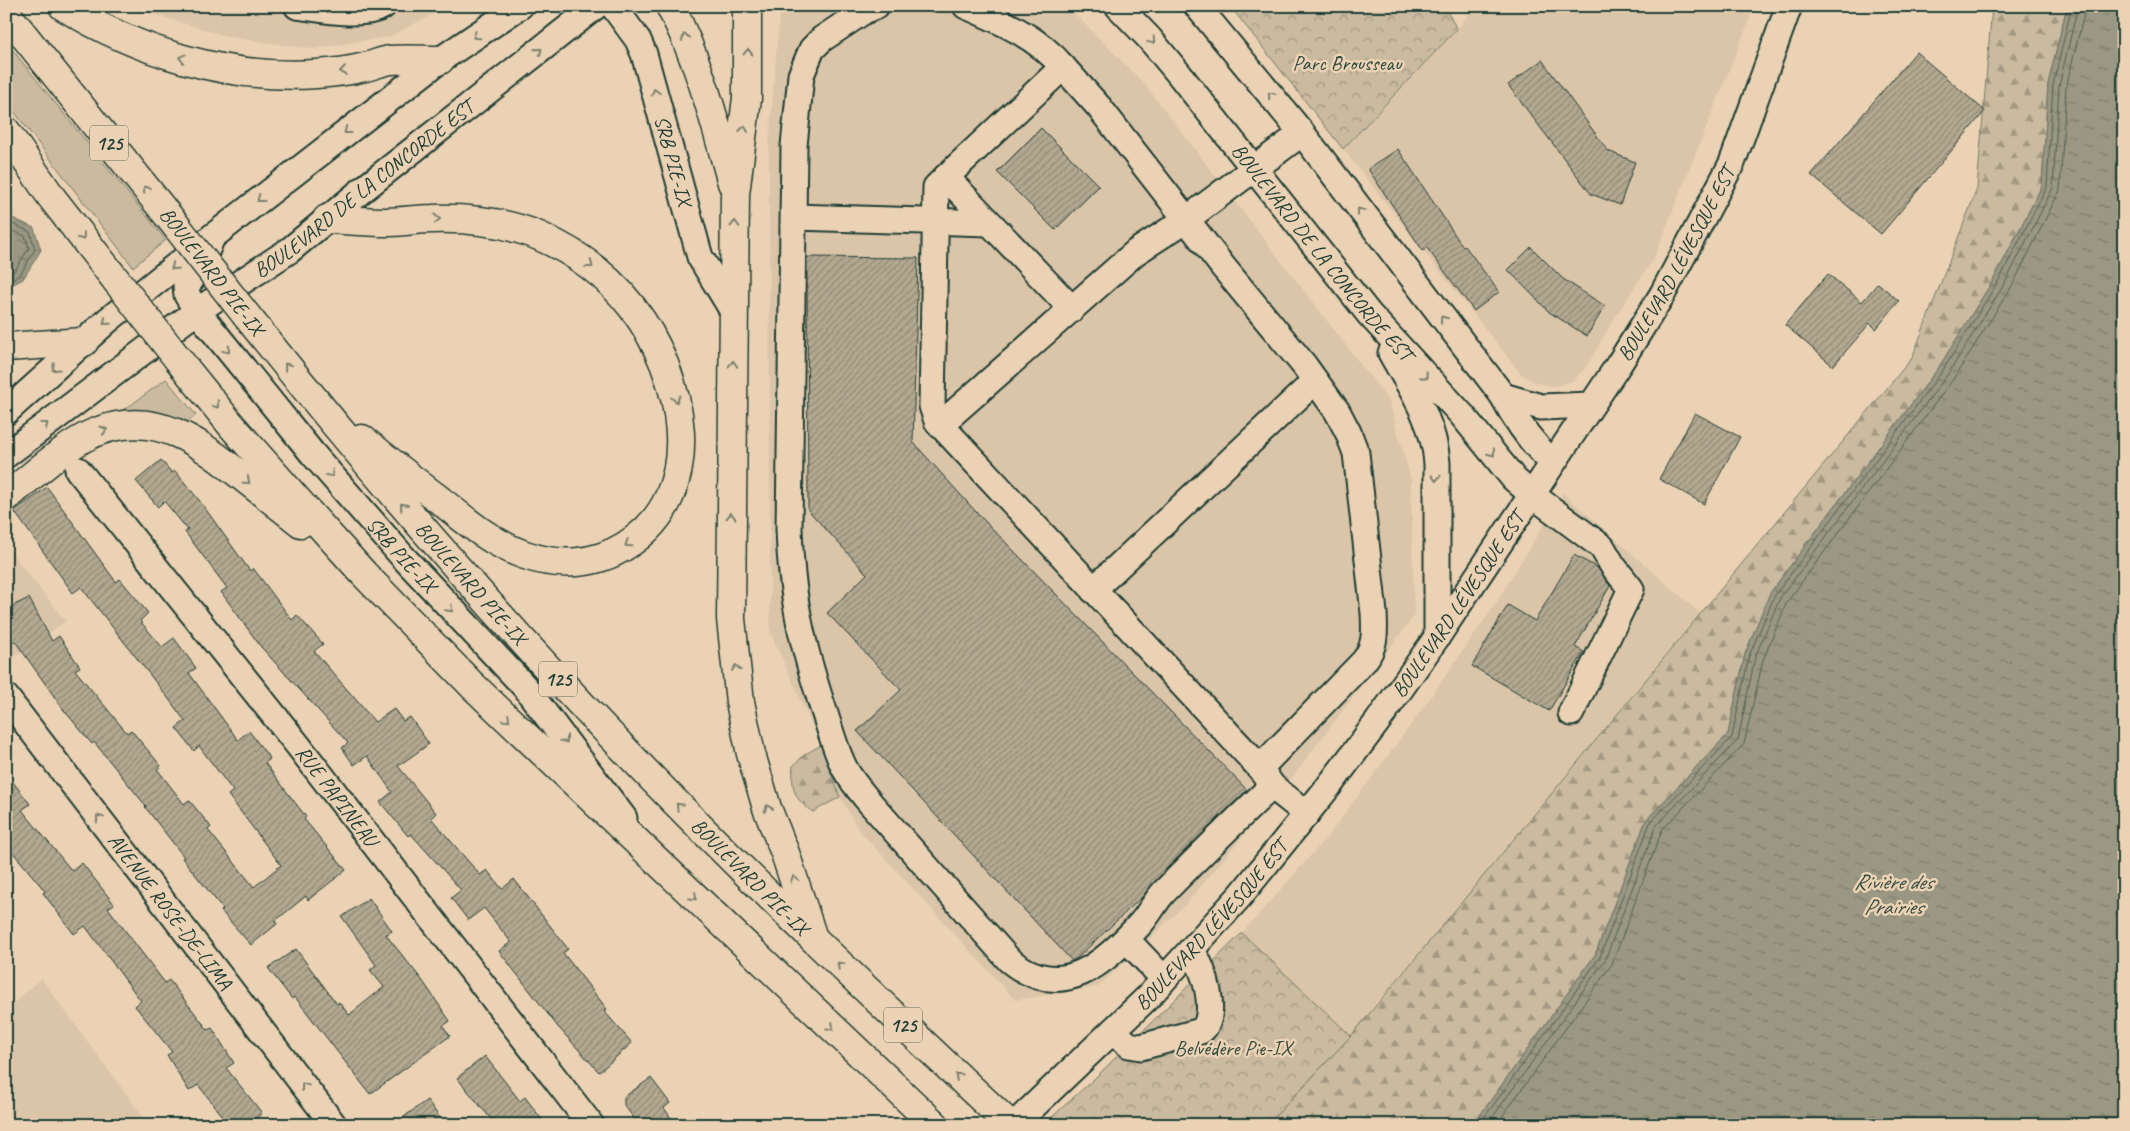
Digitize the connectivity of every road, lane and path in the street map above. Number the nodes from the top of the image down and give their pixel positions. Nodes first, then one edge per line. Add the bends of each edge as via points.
1 (63, 6) edge
2 (297, 6) edge
3 (520, 6) edge
4 (596, 6) edge
5 (613, 6) edge
6 (670, 6) edge
7 (748, 6) edge
8 (876, 6) edge
9 (966, 6) edge
10 (1118, 6) edge
11 (1197, 6) edge
12 (1789, 6) edge
13 (376, 8) edge
14 (336, 9) edge
15 (6, 13) edge
16 (440, 60) junction
17 (1064, 67) junction
18 (6, 131) edge
19 (1302, 133) junction
20 (6, 166) edge
21 (1255, 170) junction
22 (946, 178) junction
23 (735, 194) junction
24 (52, 198) junction
25 (794, 217) junction
26 (327, 219) junction
27 (1187, 219) junction
28 (936, 221) junction
29 (989, 223) junction
30 (212, 237) junction
31 (1072, 309) junction
32 (197, 311) junction
33 (734, 314) junction
34 (1369, 314) junction
35 (84, 342) junction
36 (6, 347) edge
37 (1315, 381) junction
38 (1503, 396) junction
39 (318, 404) junction
40 (1591, 405) junction
41 (6, 412) edge
42 (940, 425) junction
43 (6, 455) edge
44 (1552, 462) junction
45 (78, 470) dead end
46 (1531, 494) junction
47 (6, 497) edge
48 (364, 574) junction
49 (1093, 590) junction
50 (1437, 637) junction
51 (6, 697) edge
52 (1572, 713) dead end
53 (1266, 777) junction
54 (1307, 814) junction
55 (658, 864) junction
56 (813, 939) junction
57 (1126, 939) junction
58 (1190, 951) junction
59 (1164, 980) junction
60 (1112, 1032) junction
61 (334, 1125) edge
62 (591, 1125) edge
63 (935, 1125) edge
64 (1010, 1125) edge
65 (1014, 1125) edge

16 -> 1 highway via 390,60 345,71 307,74 243,71 144,47
2 - 14 street
3 -> 16 street
26 -> 4 street, BOULEVARD DE LA CONCORDE EST
33 -> 5 street, SRB PIE-IX via 700,257 644,54 635,35
23 -> 6 highway via 698,68
23 -> 7 highway via 747,98
8 - 25 street via 834,30 812,49 806,60 796,114
9 - 17 street via 1038,44
10 -> 21 street, BOULEVARD DE LA CONCORDE EST via 1149,38
19 -> 11 street
12 - 40 street, BOULEVARD LÉVESQUE EST via 1732,163 1655,307
13 - 14 street
39 -> 15 highway, BOULEVARD PIE-IX / 125, bridge
16 -> 30 street
17 - 22 street
17 - 27 street
18 - 24 highway, 125
19 - 21 street
38 -> 19 street
20 - 24 highway
21 - 27 street
21 - 34 street, BOULEVARD DE LA CONCORDE EST
22 - 28 street via 936,187
22 - 29 street
33 -> 23 highway
24 -> 48 highway, 125, bridge via 232,426
25 - 28 street
25 - 57 street via 791,579 806,655 844,768 878,813 999,950 1017,966 1045,977 1074,976 1101,963
26 - 32 street, BOULEVARD DE LA CONCORDE EST via 290,250
26 -> 39 highway via 389,222 442,219 502,225 537,235 586,262 632,306 664,363 679,412 681,441 678,468 664,506 650,526 632,542 609,555 591,560 543,560 512,550 482,533
27 - 31 street via 1136,252
27 - 37 street
28 - 29 street
28 - 42 street via 932,406
29 - 31 street
30 - 32 street, SRB PIE-IX via 200,270 186,286 187,295
30 -> 35 street
31 - 42 street
43 -> 32 street, BOULEVARD DE LA CONCORDE EST
32 -> 55 street, SRB PIE-IX via 312,453 453,612 526,687
56 -> 33 highway via 756,773 736,672 730,596
34 -> 46 street, BOULEVARD DE LA CONCORDE EST via 1462,416 1508,473
34 -> 50 street via 1424,412 1434,438 1437,463
35 - 36 highway
35 -> 41 street
37 - 49 street
37 - 53 street via 1340,417 1356,453 1374,613 1374,642 1364,660
38 - 40 street via 1541,407
38 - 44 street via 1519,426
56 -> 39 highway, BOULEVARD PIE-IX / 125 via 585,709 464,576
40 - 44 street, BOULEVARD LÉVESQUE EST
42 - 49 street
44 - 46 street, BOULEVARD LÉVESQUE EST
45 - 62 street, RUE PAPINEAU via 297,744
46 - 50 street, BOULEVARD LÉVESQUE EST
46 - 52 street, BOULEVARD DE LA CONCORDE EST via 1602,547 1631,589
47 -> 48 highway via 96,432 124,426 155,427 202,445
48 -> 55 highway, 125 via 472,685
49 - 53 street
50 - 54 street, BOULEVARD LÉVESQUE EST
61 -> 51 street, AVENUE ROSE-DE-LIMA
53 - 54 street
53 - 57 street via 1161,894
54 - 58 street, BOULEVARD LÉVESQUE EST
55 -> 63 highway, 125
64 -> 56 highway, BOULEVARD PIE-IX / 125
57 - 59 street
58 - 59 street, BOULEVARD LÉVESQUE EST
58 - 60 street via 1199,961 1205,980 1210,1010 1208,1025 1201,1031 1141,1047 1129,1045
59 - 60 street, BOULEVARD LÉVESQUE EST
60 - 65 street, BOULEVARD LÉVESQUE EST

